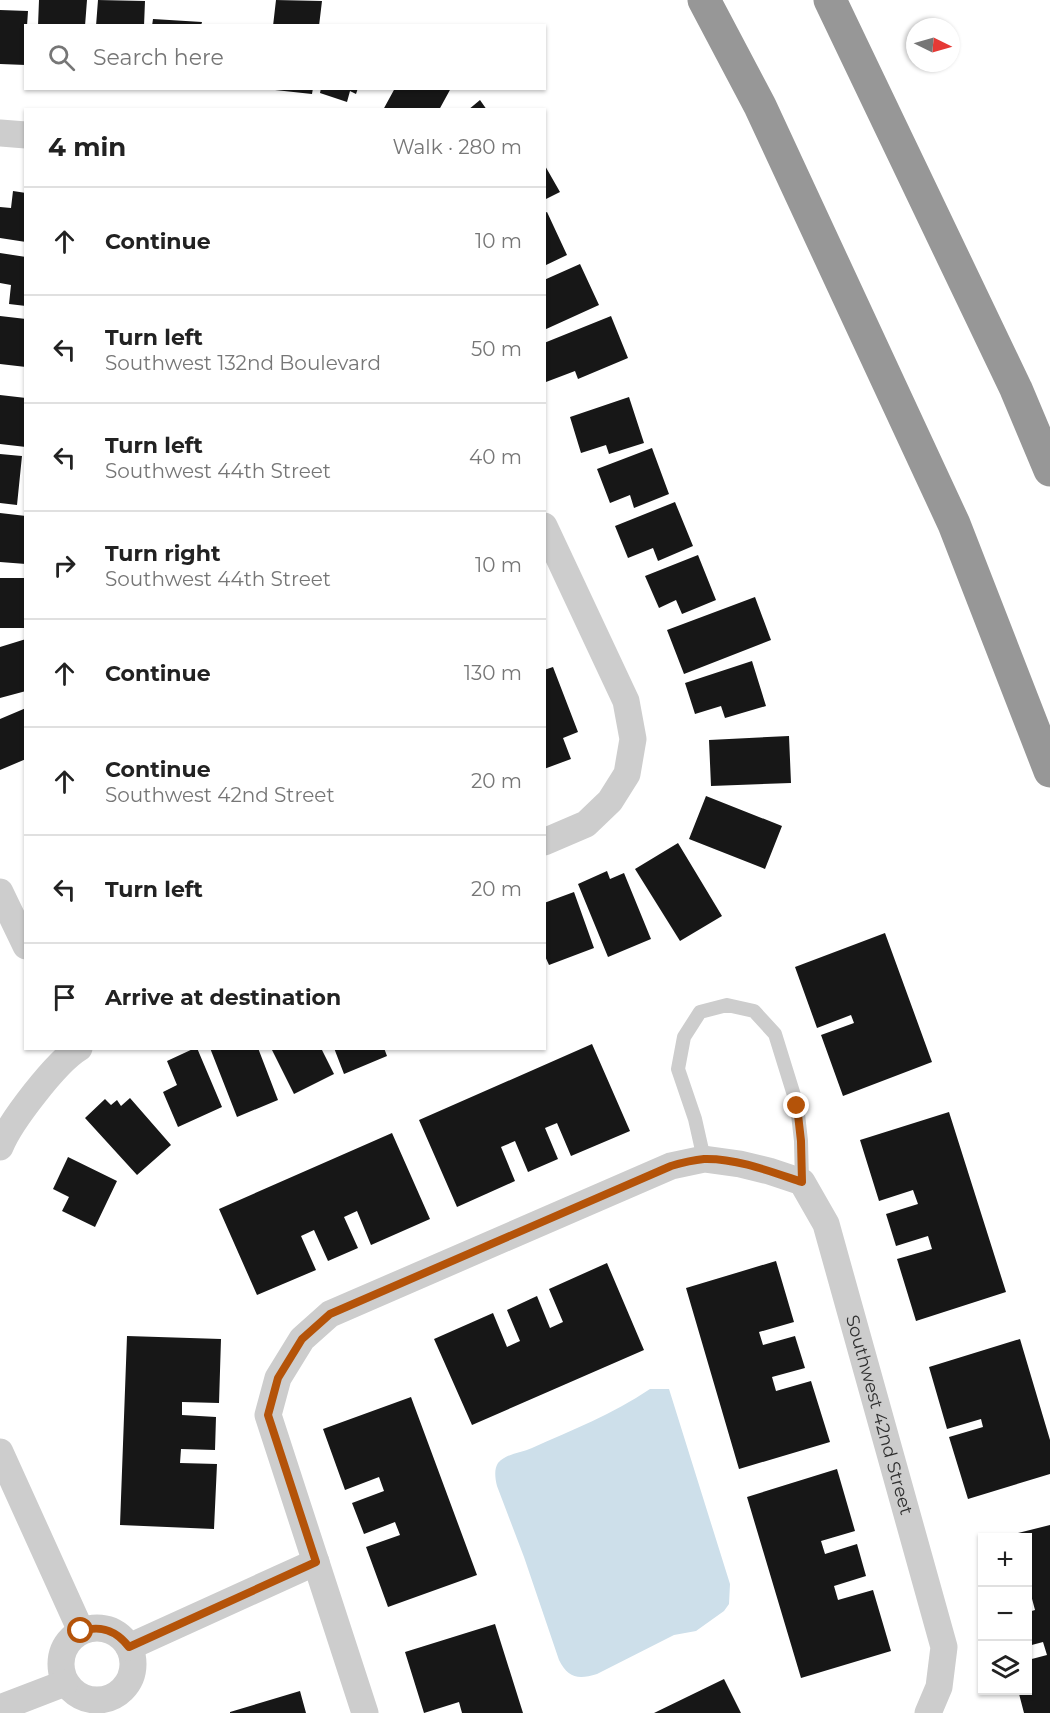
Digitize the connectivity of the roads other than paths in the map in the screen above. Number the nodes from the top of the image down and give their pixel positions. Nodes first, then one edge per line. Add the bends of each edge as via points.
1 (704, 0) edge
2 (830, 0) edge
3 (0, 134) edge
4 (24, 135) edge
5 (1050, 470) edge
6 (546, 530) edge
7 (1050, 771) edge
8 (546, 841) edge
9 (0, 892) edge
10 (24, 942) edge
11 (75, 1050) edge
12 (0, 1147) edge
13 (704, 1159) junction
14 (802, 1182) junction
15 (0, 1452) edge
16 (316, 1562) junction
17 (81, 1631) junction
18 (129, 1647) junction
19 (65, 1683) junction
20 (115, 1705) edge
21 (0, 1708) edge
22 (365, 1713) edge
23 (928, 1713) edge

1 - 7 highway via 760,106 954,524
2 - 5 highway via 1016,389
3 - 4 street
6 - 8 street via 626,701 633,739 627,774 610,801 586,824
9 - 10 street
11 - 12 street via 43,1084 5,1134
13 - 14 street via 740,1164
13 - 14 lane via 678,1069 684,1037 700,1012 727,1005 754,1011 775,1034 797,1106
13 - 16 street via 671,1166 330,1314 302,1339 278,1378 268,1415
14 - 23 street, Southwest 42nd Street via 826,1224 944,1647 939,1687
15 - 17 street
16 - 18 street
16 - 22 street
17 - 18 street via 113,1631
17 - 19 street via 71,1638 60,1659
18 - 20 street via 133,1670
19 - 20 street via 81,1698
19 - 21 street

